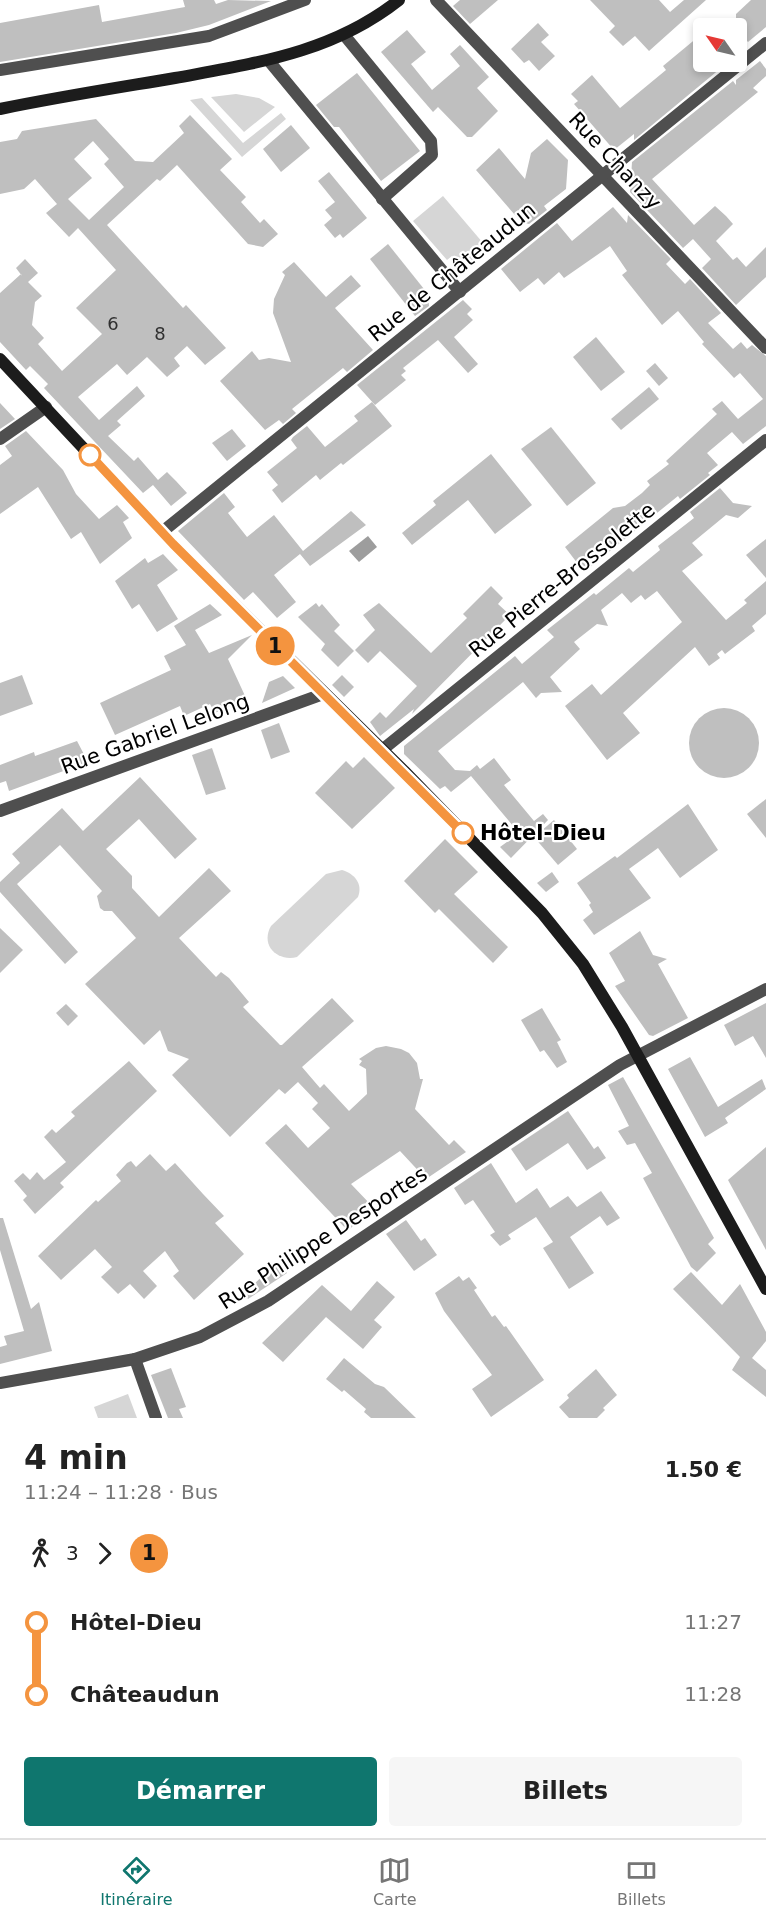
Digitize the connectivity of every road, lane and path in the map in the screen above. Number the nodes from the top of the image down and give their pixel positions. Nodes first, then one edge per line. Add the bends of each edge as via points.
1 (304, 0) edge
2 (399, 0) edge
3 (436, 0) edge
4 (345, 36) junction
5 (766, 43) edge
6 (269, 61) junction
7 (0, 70) edge
8 (0, 109) edge
9 (602, 176) junction
10 (382, 200) junction
11 (460, 292) junction
12 (766, 348) edge
13 (0, 359) edge
14 (46, 407) junction
15 (0, 439) edge
16 (766, 440) edge
17 (162, 532) junction
18 (323, 694) junction
19 (382, 750) junction
20 (0, 811) edge
21 (766, 989) edge
22 (637, 1056) junction
23 (766, 1289) edge
24 (135, 1359) junction
25 (0, 1383) edge
26 (156, 1418) edge

1 - 7 street via 209,36
2 - 4 main road
3 - 9 street, Rue Chanzy
4 - 6 main road
4 - 10 street via 431,141 432,155
5 - 9 street, Rue de Châteaudun
6 - 8 main road
6 - 10 street
9 - 11 street, Rue de Châteaudun
9 - 12 street, Rue Chanzy
10 - 11 street
11 - 17 street, Rue de Châteaudun
13 - 14 main road
14 - 15 street
14 - 17 main road
16 - 19 street, Rue Pierre-Brossolette
17 - 18 main road
18 - 19 main road
18 - 20 street, Rue Gabriel Lelong
19 - 22 main road via 542,913 583,964
21 - 22 street, Rue Philippe Desportes
22 - 23 main road
22 - 24 street, Rue Philippe Desportes via 268,1301 200,1337
24 - 25 street, Rue Philippe Desportes
24 - 26 street

